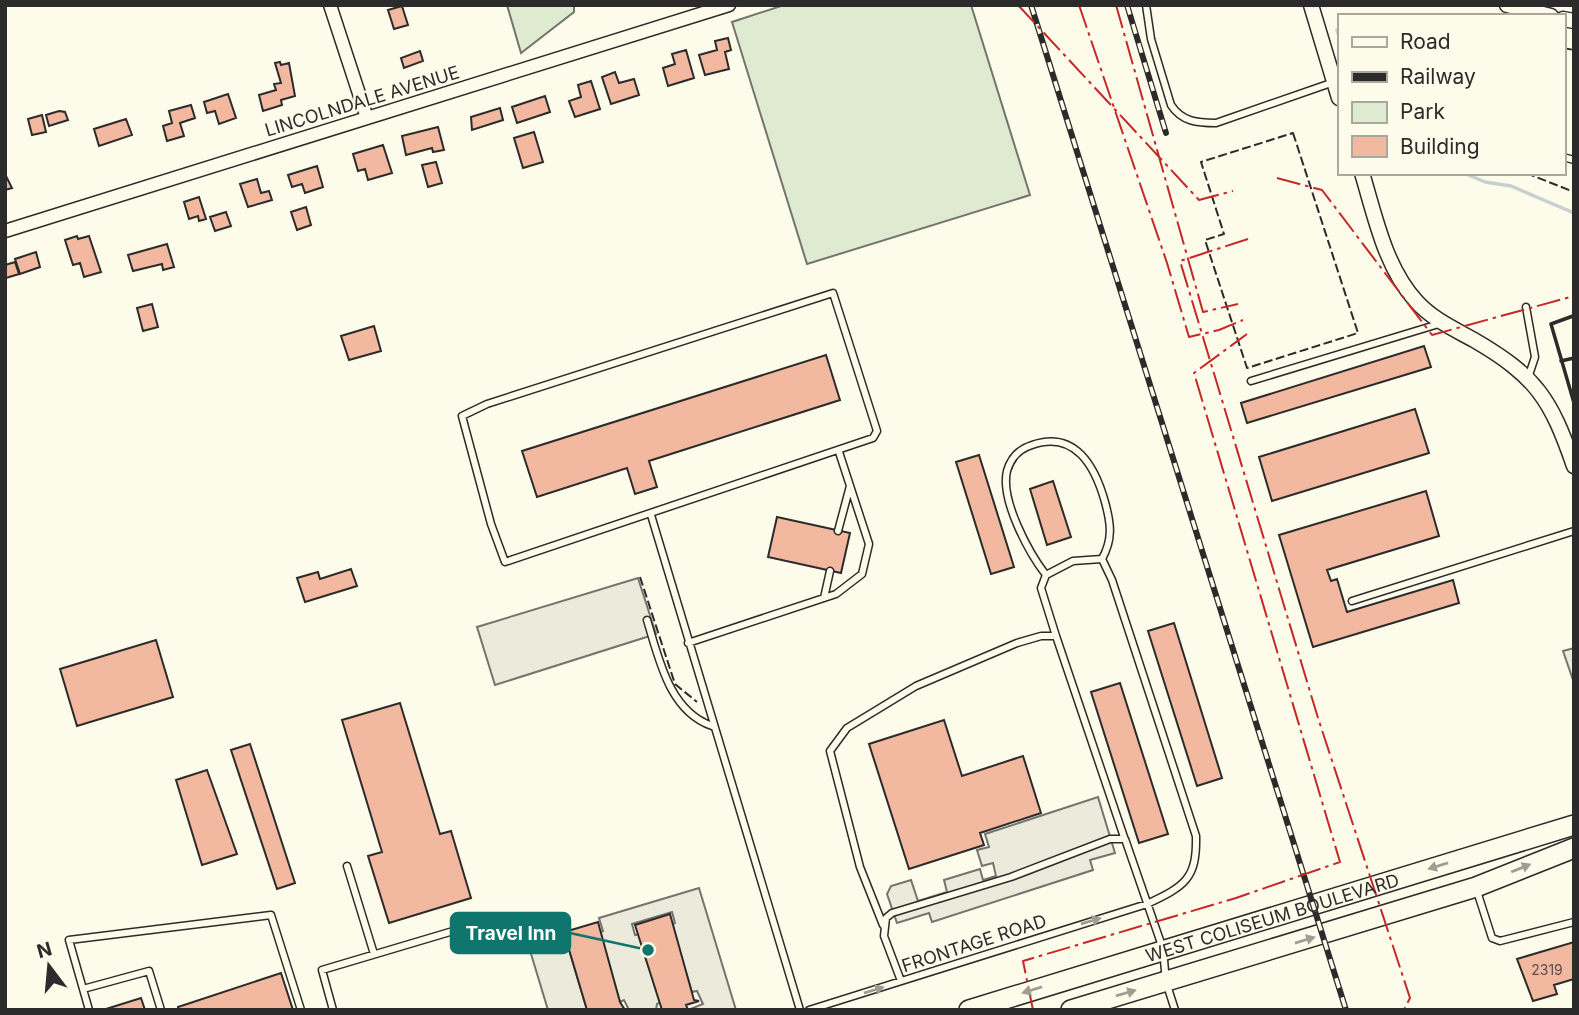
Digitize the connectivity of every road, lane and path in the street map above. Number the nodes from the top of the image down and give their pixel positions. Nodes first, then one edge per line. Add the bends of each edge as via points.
1 (330, 5) edge
2 (729, 5) edge
3 (1146, 5) edge
4 (1507, 5) edge
5 (1314, 6) edge
6 (1543, 14) edge
7 (1334, 82) junction
8 (1338, 95) edge
9 (367, 118) junction
10 (1363, 175) edge
11 (5, 230) edge
12 (1526, 307) dead end
13 (1444, 323) junction
14 (1528, 378) junction
15 (1251, 381) dead end
16 (839, 452) junction
17 (1574, 466) edge
18 (850, 486) junction
19 (651, 515) junction
20 (838, 531) dead end
21 (1574, 531) edge
22 (1101, 559) junction
23 (830, 571) dead end
24 (1046, 575) junction
25 (824, 598) junction
26 (1352, 601) dead end
27 (647, 620) dead end
28 (1056, 636) junction
29 (688, 643) junction
30 (712, 726) junction
31 (1574, 825) edge
32 (1125, 841) junction
33 (1574, 848) edge
34 (347, 866) dead end
35 (1476, 887) junction
36 (1147, 904) junction
37 (1574, 922) edge
38 (883, 925) junction
39 (470, 926) dead end
40 (1163, 949) junction
41 (374, 954) junction
42 (901, 981) junction
43 (1166, 982) junction
44 (83, 989) junction
45 (89, 1010) edge
46 (161, 1010) edge
47 (301, 1010) edge
48 (333, 1010) edge
49 (800, 1010) edge
50 (809, 1010) edge
51 (969, 1010) edge
52 (1071, 1010) edge
53 (1175, 1010) edge

1 - 9 street
2 - 9 street, LINCOLNDALE AVENUE
3 - 7 lane via 1171,105 1196,123 1216,123
4 - 6 street
5 - 7 street
7 - 8 street
9 - 11 street, LINCOLNDALE AVENUE
10 - 13 street via 1392,262 1414,299
12 - 14 lane via 1535,357
13 - 14 street via 1510,362
13 - 15 lane
14 - 17 street via 1556,415
16 - 18 lane
16 - 19 lane
16 - 19 lane via 873,438 877,431 832,293 487,404 462,416 505,562
18 - 20 lane
18 - 25 lane via 869,544 862,574
19 - 29 lane
21 - 26 lane
22 - 24 lane via 1073,561
22 - 24 lane via 1110,543 1110,520 1099,480 1074,448 1059,440 1041,442 1023,448 1006,473 1015,518 1031,556
22 - 36 lane, FRONTAGE ROAD via 1112,580 1196,836 1197,863 1186,881
23 - 25 lane
24 - 28 lane via 1041,588
25 - 29 lane
27 - 30 lane via 669,687 698,721
28 - 32 lane
28 - 38 lane via 1017,643 937,676 847,728 830,751 860,867
29 - 30 lane
30 - 49 lane
31 -> 40 highway, WEST COLISEUM BOULEVARD
32 - 36 lane
32 - 38 lane via 1110,839 1011,877 892,913
35 -> 33 highway, WEST COLISEUM BOULEVARD
34 - 41 lane
35 - 37 lane via 1492,938 1500,942
43 -> 35 highway, WEST COLISEUM BOULEVARD
36 - 40 lane
42 -> 36 lane, FRONTAGE ROAD
38 - 42 lane
39 - 41 lane
40 - 43 lane
40 -> 51 highway, WEST COLISEUM BOULEVARD
41 - 48 lane via 322,970
50 -> 42 lane, FRONTAGE ROAD
52 -> 43 highway, WEST COLISEUM BOULEVARD
43 - 53 lane
44 - 45 lane
44 - 46 lane via 149,971
44 - 47 lane via 69,940 271,915

